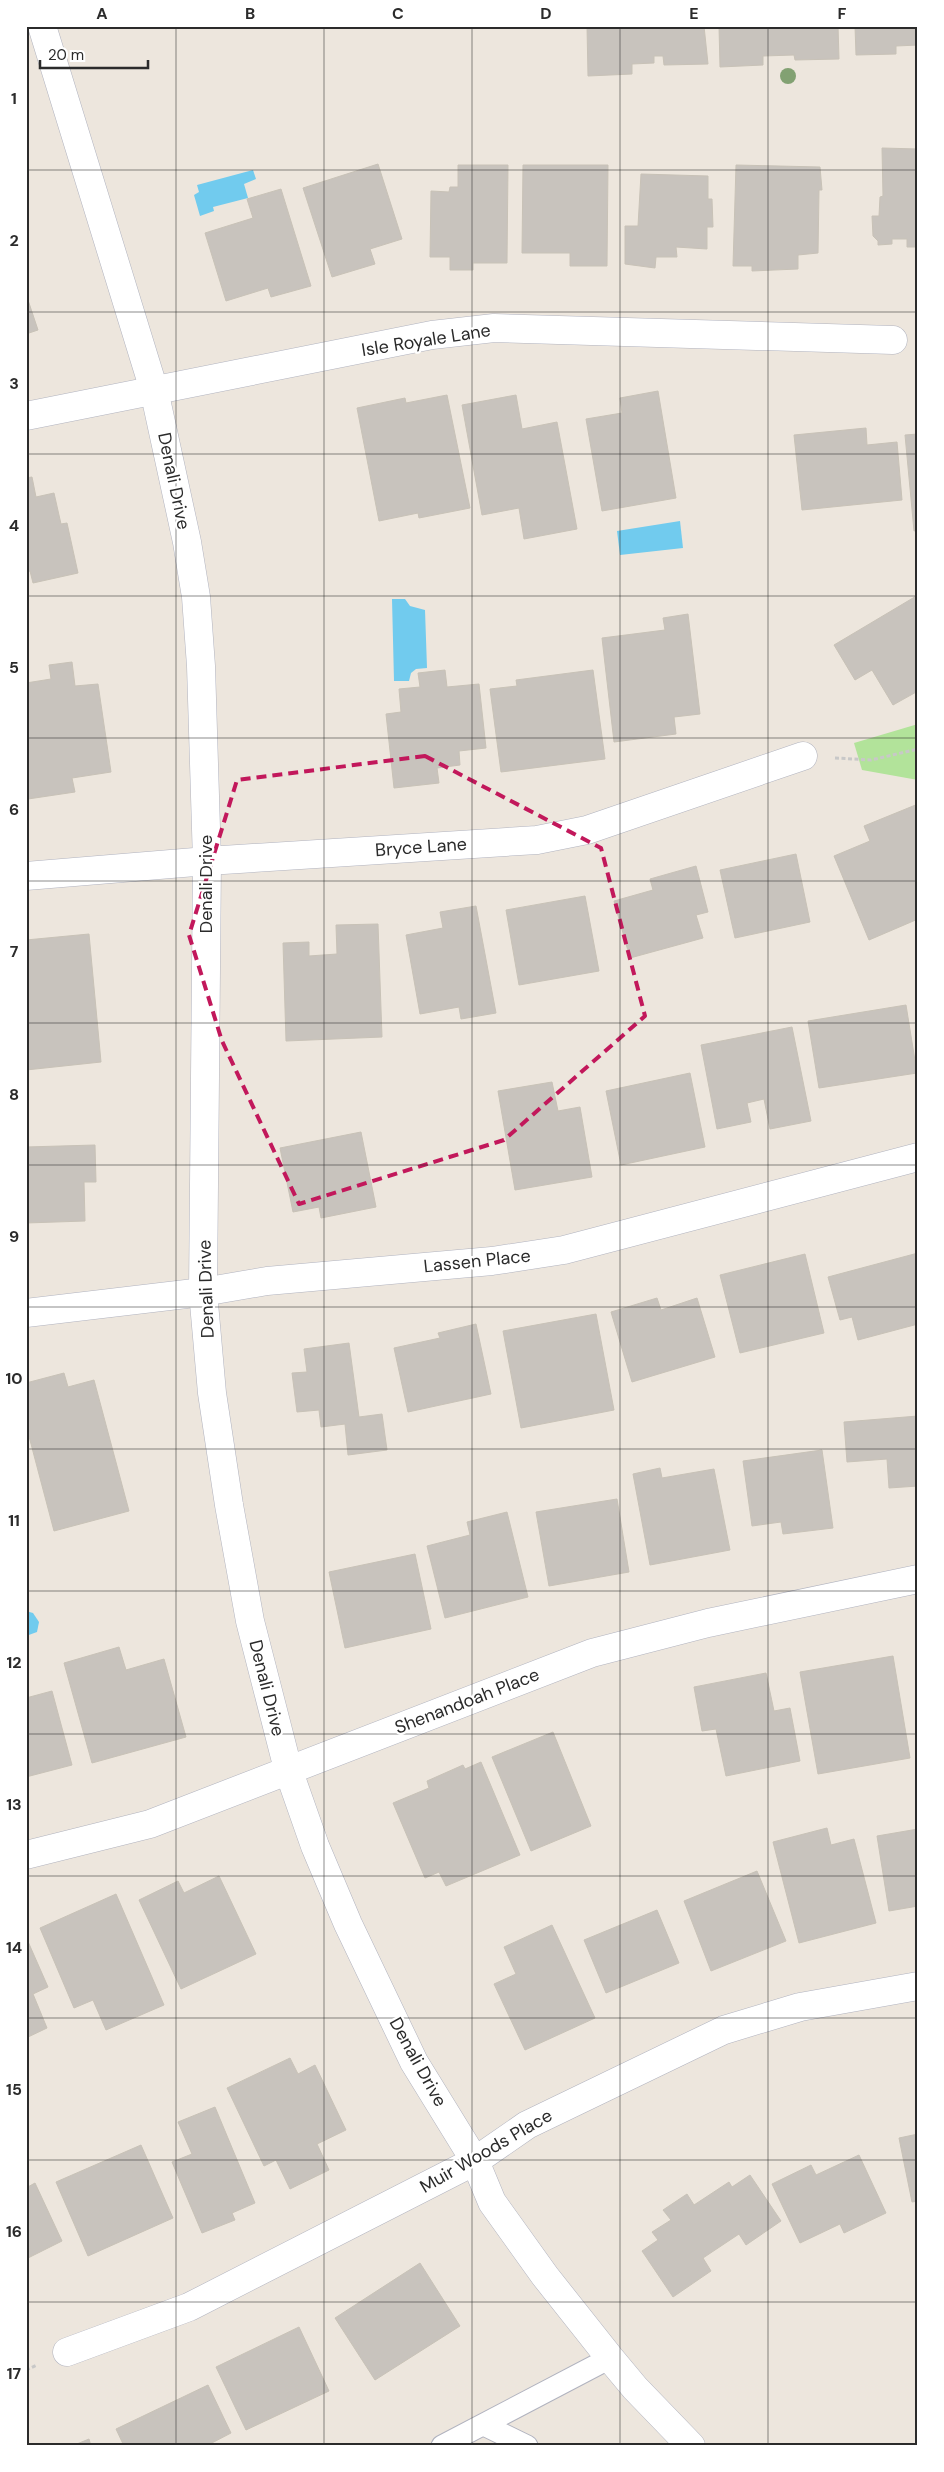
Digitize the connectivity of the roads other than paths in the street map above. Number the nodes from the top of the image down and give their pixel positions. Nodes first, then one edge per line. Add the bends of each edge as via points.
1 (42, 26) edge
2 (893, 340) dead end
3 (154, 390) junction
4 (26, 416) edge
5 (803, 756) road end
6 (207, 861) junction
7 (26, 876) edge
8 (918, 1157) edge
9 (203, 1292) junction
10 (26, 1313) edge
11 (918, 1580) edge
12 (288, 1769) junction
13 (26, 1854) edge
14 (918, 1986) edge
15 (475, 2162) junction
16 (67, 2352) dead end
17 (610, 2358) junction
18 (484, 2425) junction
19 (442, 2446) edge
20 (527, 2446) edge
21 (691, 2446) edge

1 - 3 street, Denali Drive
2 - 3 street, Isle Royale Lane via 494,328 432,335
3 - 4 street, Isle Royale Lane
3 - 6 street, Denali Drive via 196,597
5 - 6 street, Bryce Lane via 587,830 537,840
6 - 7 street, Bryce Lane
6 - 9 street, Denali Drive
8 - 9 street, Lassen Place via 564,1250 492,1261 267,1281
9 - 10 street, Lassen Place
9 - 12 street, Denali Drive via 212,1393 228,1505 250,1621
11 - 12 street, Shenandoah Place via 708,1623 592,1653
12 - 13 street, Shenandoah Place via 150,1824
12 - 15 street, Denali Drive via 315,1846 377,1986 414,2062
14 - 15 street, Muir Woods Place via 800,2007 724,2030 527,2125
15 - 16 street, Muir Woods Place via 189,2307
15 - 17 street, Denali Drive via 492,2202
17 - 18 lane
17 - 21 street, Denali Drive via 634,2388
18 - 19 lane
18 - 20 lane

